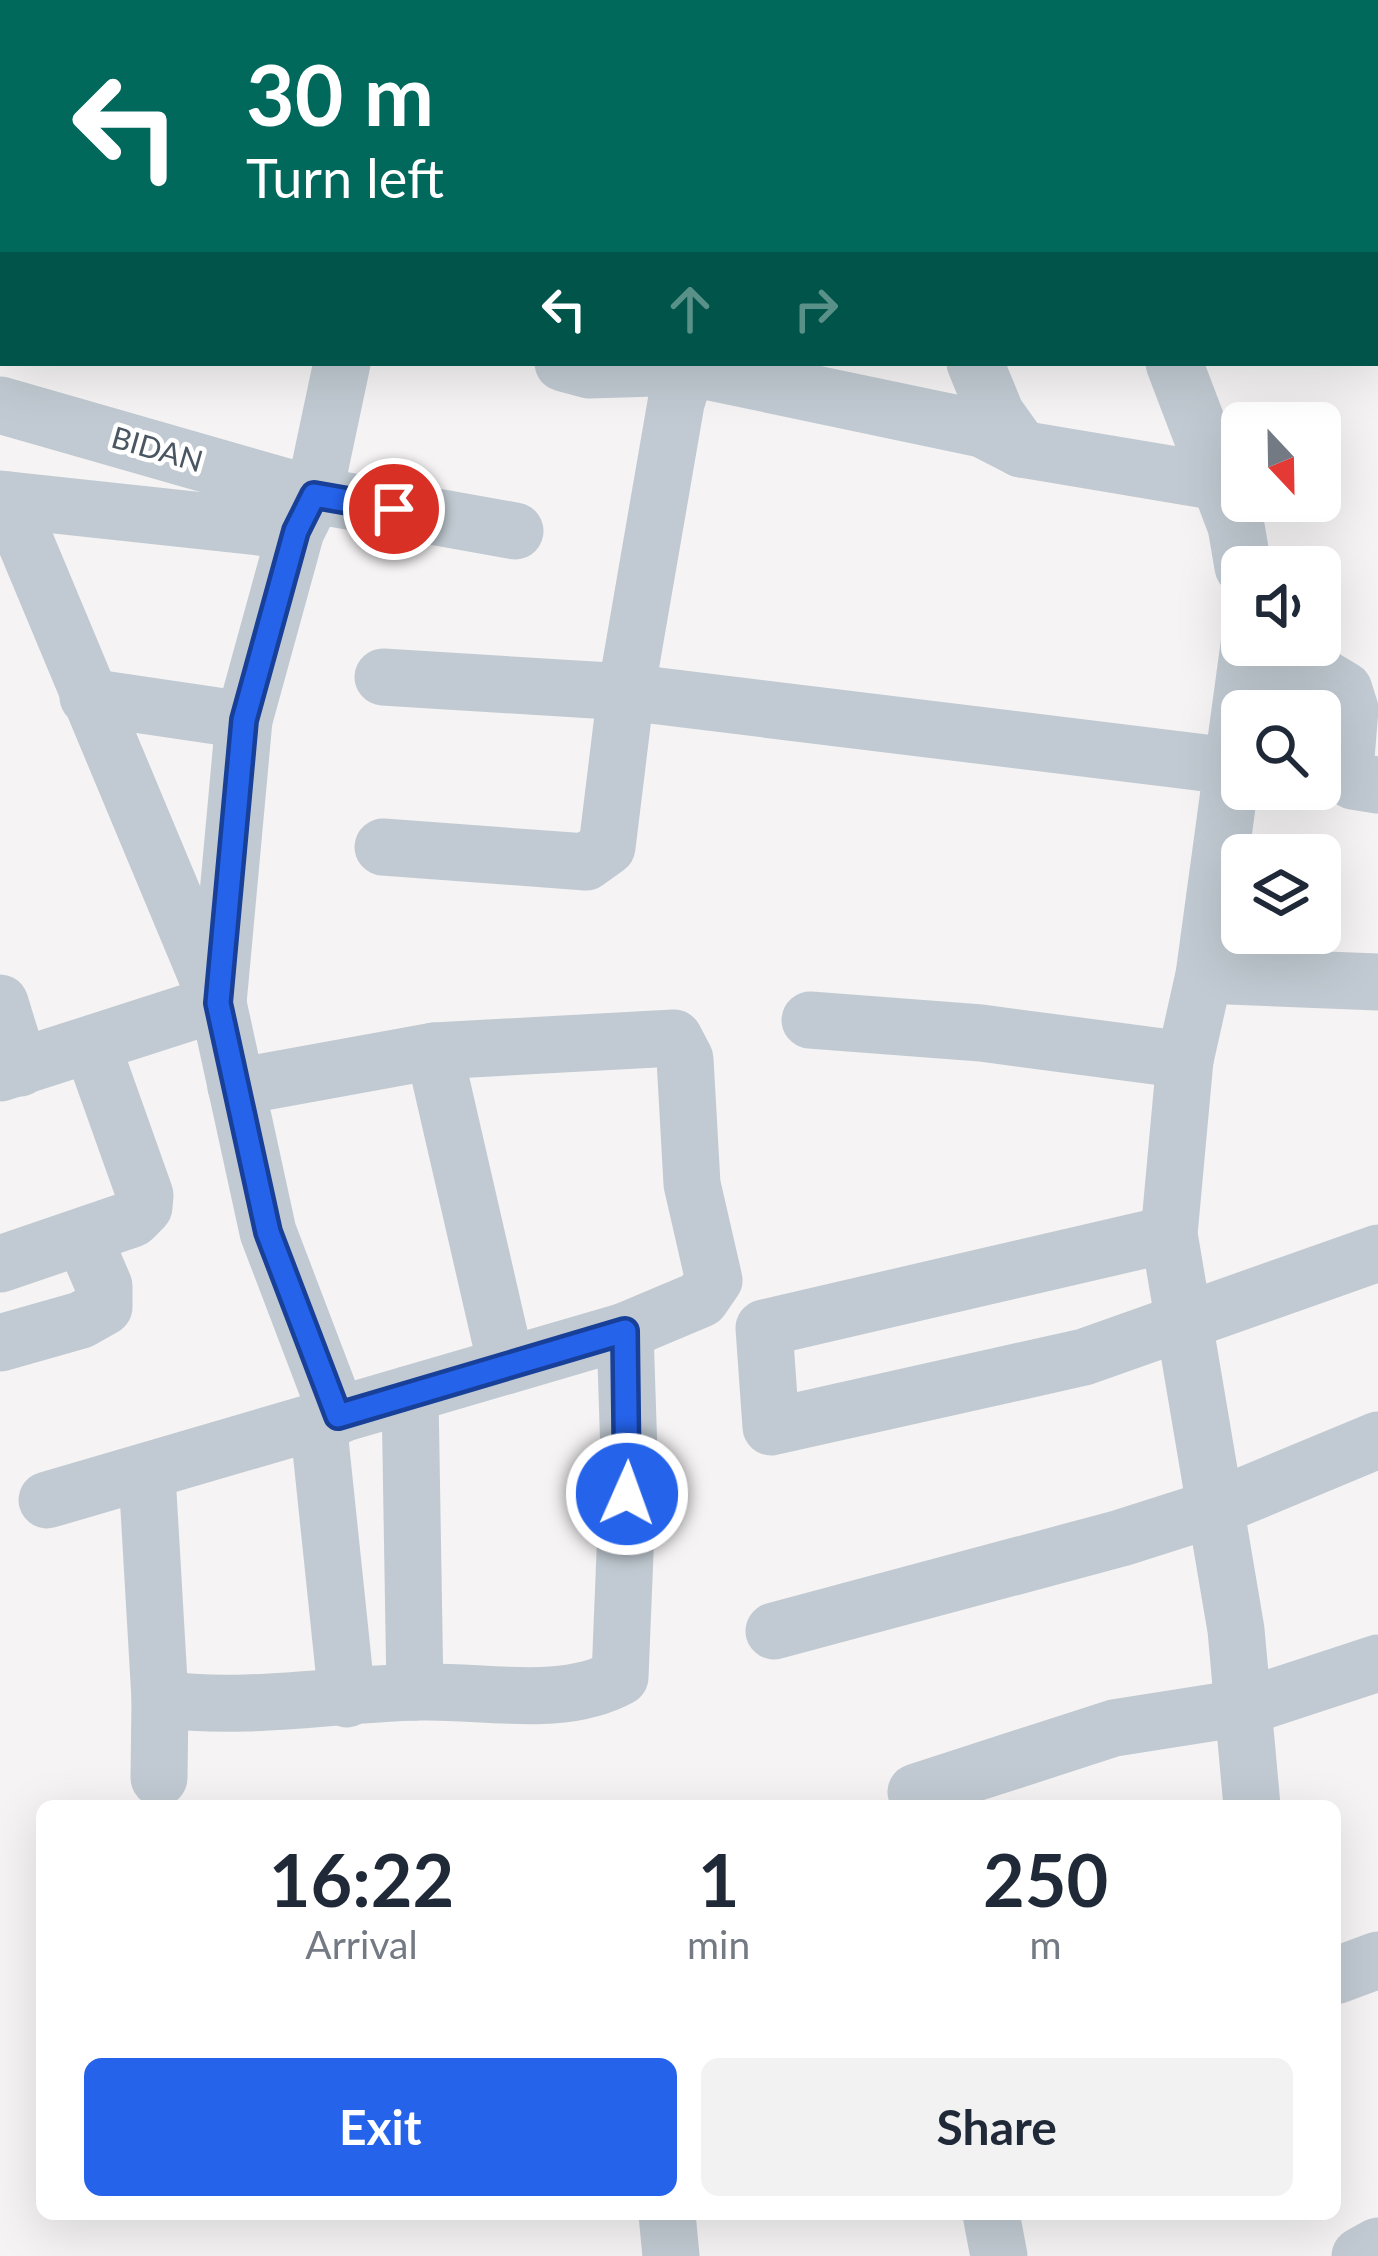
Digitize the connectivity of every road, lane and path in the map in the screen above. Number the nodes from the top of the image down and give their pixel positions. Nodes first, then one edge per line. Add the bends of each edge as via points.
1 (341, 366) edge
2 (574, 366) edge
3 (976, 366) edge
4 (1175, 366) edge
5 (687, 367) junction
6 (0, 405) edge
7 (1022, 449) junction
8 (1218, 482) junction
9 (4, 500) edge
10 (305, 513) junction
11 (515, 531) dead end
12 (1240, 546) edge
13 (1288, 666) edge
14 (383, 676) dead end
15 (626, 692) junction
16 (88, 697) junction
17 (244, 720) junction
18 (1221, 765) edge
19 (1378, 785) edge
20 (1225, 810) edge
21 (383, 847) dead end
22 (1204, 975) junction
23 (1378, 982) edge
24 (0, 1003) edge
25 (218, 1003) junction
26 (810, 1021) dead end
27 (92, 1046) junction
28 (434, 1051) junction
29 (1185, 1060) junction
30 (10, 1070) edge
31 (236, 1087) junction
32 (1169, 1234) junction
33 (83, 1237) junction
34 (1378, 1253) edge
35 (0, 1264) edge
36 (1184, 1325) junction
37 (625, 1331) junction
38 (0, 1343) edge
39 (506, 1364) junction
40 (410, 1394) junction
41 (328, 1418) junction
42 (1378, 1440) edge
43 (147, 1475) junction
44 (47, 1501) dead end
45 (1212, 1509) junction
46 (774, 1631) dead end
47 (1378, 1663) edge
48 (416, 1692) junction
49 (160, 1700) junction
50 (347, 1700) junction
51 (1241, 1708) junction
52 (159, 1778) dead end
53 (916, 1792) dead end
54 (1251, 1800) edge
55 (1378, 1960) edge
56 (1341, 1974) edge
57 (668, 2220) edge
58 (992, 2220) edge
59 (1378, 2246) edge
60 (671, 2256) edge
61 (999, 2256) edge
62 (1360, 2256) edge

1 - 10 street
2 - 5 street
3 - 7 street
4 - 8 street
5 - 7 street via 982,429
5 - 15 street
6 - 10 street, BIDAN
7 - 8 street
8 - 12 street
9 - 10 street
9 - 16 street
10 - 11 street
10 - 17 street
13 - 19 street via 1344,690 1345,770 1353,781
14 - 15 street
15 - 18 street
15 - 21 street via 607,848 599,857
16 - 17 street
16 - 25 street
17 - 25 street
20 - 22 street
22 - 23 street
22 - 29 street
24 - 30 street
25 - 27 street
25 - 31 street
26 - 29 street
27 - 30 street
27 - 33 street via 145,1196 132,1219
28 - 31 street
28 - 37 street via 674,1038 681,1045 692,1184 714,1280 701,1299
28 - 39 street
29 - 32 street
31 - 41 street via 268,1232
32 - 36 street
32 - 36 street via 764,1328 771,1427 1039,1369
33 - 35 street
33 - 38 street via 104,1286 104,1307
34 - 36 street
36 - 45 street
37 - 39 street
37 - 48 street via 620,1677 576,1694
39 - 40 street
40 - 41 street
40 - 48 street
41 - 43 street
41 - 50 street
42 - 45 street
43 - 44 street
43 - 49 street
45 - 46 street
45 - 51 street via 1236,1630
47 - 51 street
48 - 50 street
49 - 50 street via 206,1706
49 - 52 street
51 - 53 street via 1114,1728
51 - 54 street
55 - 56 street
57 - 60 street
58 - 61 street
59 - 62 street

